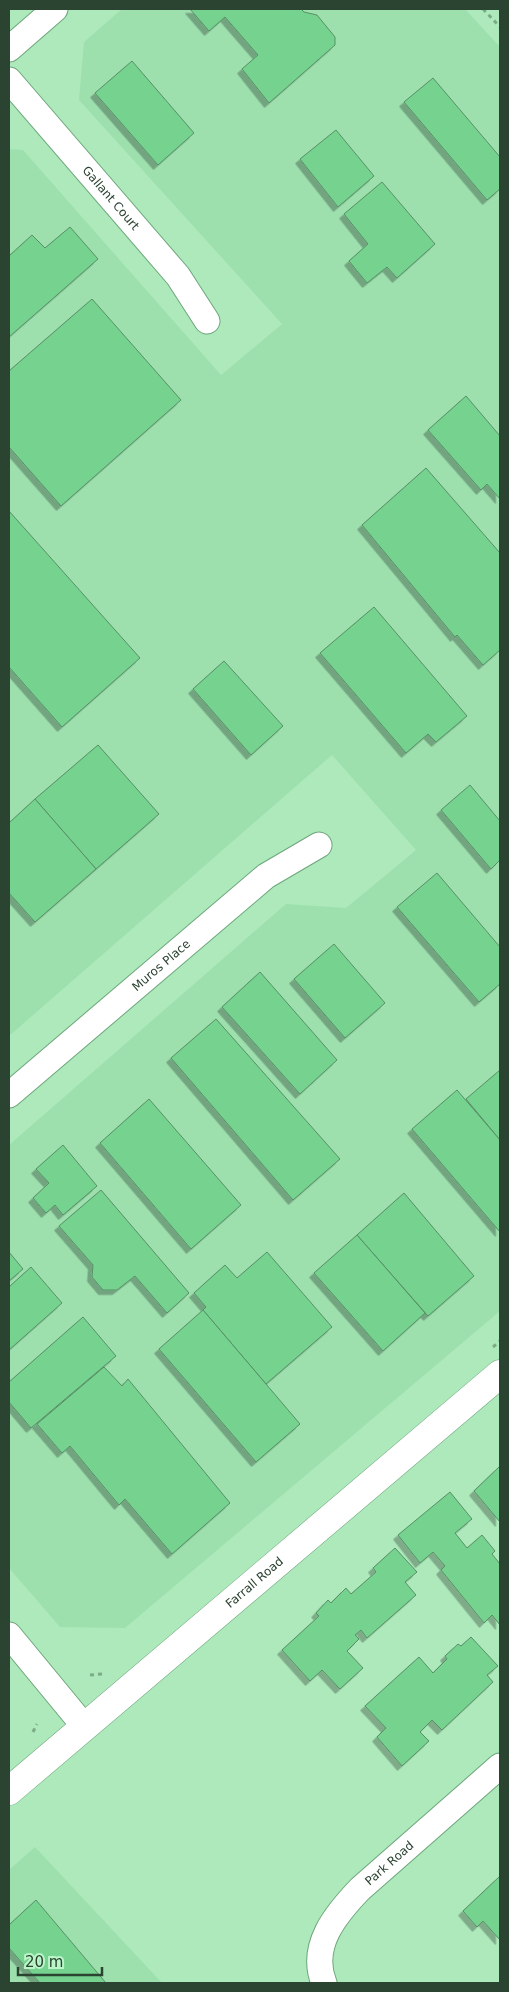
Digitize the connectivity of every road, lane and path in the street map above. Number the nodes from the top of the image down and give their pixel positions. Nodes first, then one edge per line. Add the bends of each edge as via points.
1 (55, 9) edge
2 (483, 9) edge
3 (500, 27) edge
4 (9, 49) edge
5 (9, 80) edge
6 (208, 321) dead end
7 (320, 845) dead end
8 (9, 1095) edge
9 (500, 1374) edge
10 (9, 1635) edge
11 (84, 1726) junction
12 (500, 1766) edge
13 (9, 1791) edge
14 (324, 1983) edge

1 - 4 street
2 - 3 path
5 - 6 street, Gallant Court via 178,276
7 - 8 street, Muros Place via 266,876
9 - 11 main road, Farrall Road
10 - 11 street
11 - 13 main road, Farrall Road
12 - 14 street, Park Road via 339,1910 322,1941 320,1973

